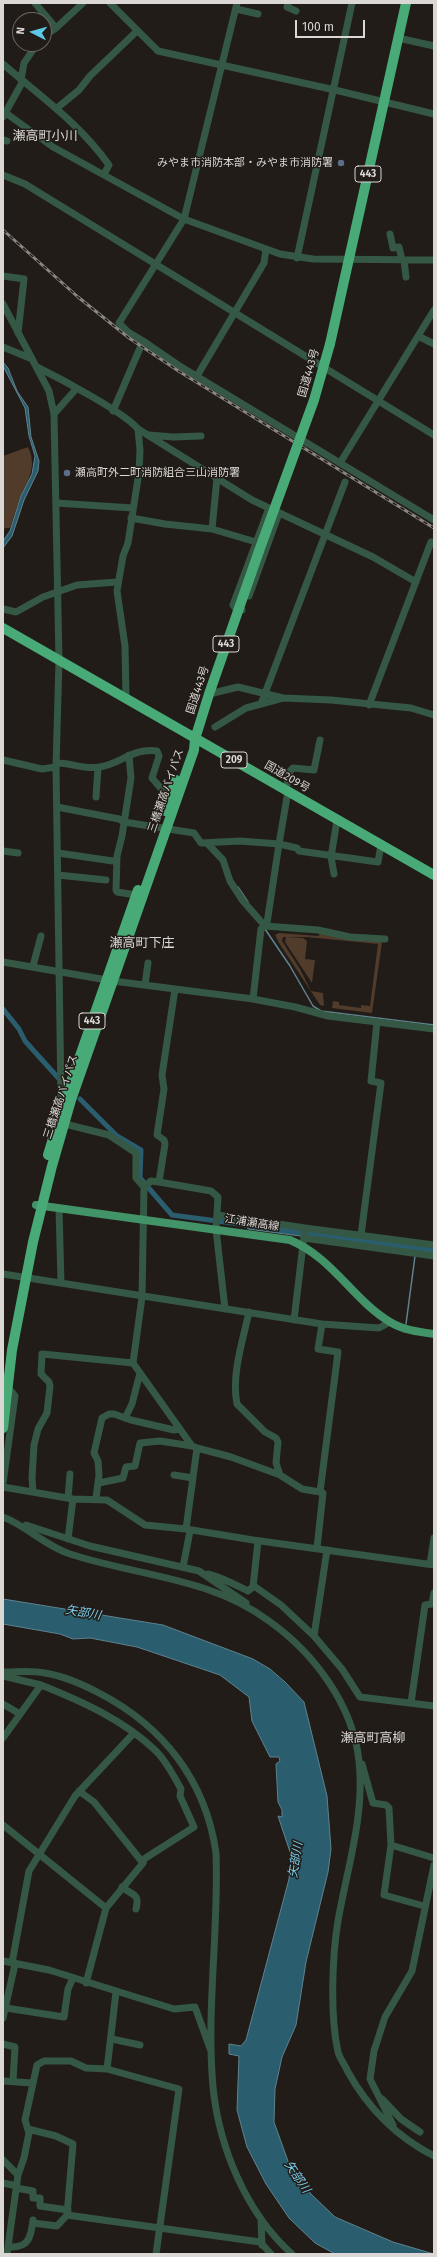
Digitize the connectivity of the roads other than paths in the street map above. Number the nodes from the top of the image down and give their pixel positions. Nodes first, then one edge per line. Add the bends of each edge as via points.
1 (35, 3) edge
2 (83, 3) edge
3 (111, 3) edge
4 (288, 3) edge
5 (352, 3) edge
6 (406, 3) edge
7 (236, 6) edge
8 (296, 12) dead end
9 (258, 14) dead end
10 (56, 28) junction
11 (52, 31) edge
12 (137, 31) junction
13 (398, 38) junction
14 (434, 46) edge
15 (32, 52) edge
16 (3, 64) edge
17 (223, 67) junction
18 (22, 80) junction
19 (334, 90) junction
20 (384, 102) junction
21 (57, 108) junction
22 (4, 114) edge
23 (434, 114) edge
24 (104, 174) junction
25 (3, 175) edge
26 (184, 219) junction
27 (390, 234) dead end
28 (266, 249) junction
29 (297, 258) junction
30 (349, 260) junction
31 (403, 260) junction
32 (434, 260) edge
33 (155, 264) junction
34 (3, 276) edge
35 (406, 277) dead end
36 (3, 304) edge
37 (434, 310) edge
38 (234, 312) junction
39 (18, 333) junction
40 (418, 336) junction
41 (143, 341) junction
42 (434, 344) edge
43 (3, 347) edge
44 (32, 359) junction
45 (36, 367) junction
46 (197, 376) junction
47 (76, 389) junction
48 (377, 400) junction
49 (114, 411) junction
50 (54, 414) junction
51 (138, 430) junction
52 (146, 434) junction
53 (434, 435) edge
54 (201, 436) dead end
55 (340, 463) junction
56 (217, 478) junction
57 (345, 482) dead end
58 (56, 503) junction
59 (133, 508) junction
60 (269, 508) junction
61 (279, 513) junction
62 (131, 518) junction
63 (434, 520) edge
64 (212, 529) junction
65 (324, 535) junction
66 (431, 542) dead end
67 (258, 546) junction
68 (117, 582) junction
69 (416, 582) junction
70 (58, 592) junction
71 (3, 609) edge
72 (237, 610) junction
73 (3, 628) edge
74 (59, 660) junction
75 (266, 692) junction
76 (209, 694) junction
77 (126, 698) junction
78 (283, 698) junction
79 (261, 704) junction
80 (369, 706) junction
81 (434, 715) edge
82 (215, 727) dead end
83 (195, 739) junction
84 (320, 740) dead end
85 (129, 756) junction
86 (3, 760) edge
87 (56, 765) junction
88 (98, 768) junction
89 (287, 791) junction
90 (170, 795) junction
91 (96, 797) dead end
92 (57, 807) junction
93 (338, 820) junction
94 (124, 822) junction
95 (163, 827) junction
96 (207, 843) junction
97 (280, 844) junction
98 (381, 845) junction
99 (3, 851) edge
100 (58, 852) junction
101 (18, 853) dead end
102 (331, 857) junction
103 (113, 861) dead end
104 (334, 874) dead end
105 (58, 875) junction
106 (434, 875) edge
107 (106, 880) dead end
108 (136, 894) junction
109 (263, 927) junction
110 (41, 936) dead end
111 (385, 939) dead end
112 (3, 962) edge
113 (148, 963) dead end
114 (33, 966) junction
115 (58, 972) junction
116 (110, 981) junction
117 (145, 985) junction
118 (175, 989) junction
119 (253, 999) junction
120 (378, 1022) junction
121 (434, 1029) edge
122 (65, 1099) junction
123 (61, 1123) junction
124 (159, 1182) junction
125 (145, 1185) junction
126 (38, 1205) junction
127 (59, 1208) junction
128 (218, 1215) junction
129 (142, 1220) junction
130 (216, 1229) junction
131 (304, 1235) junction
132 (361, 1235) junction
133 (434, 1245) edge
134 (434, 1256) edge
135 (3, 1274) edge
136 (23, 1277) junction
137 (61, 1283) junction
138 (142, 1297) junction
139 (225, 1309) junction
140 (249, 1312) junction
141 (294, 1320) junction
142 (390, 1322) junction
143 (322, 1324) junction
144 (434, 1334) edge
145 (133, 1363) junction
146 (140, 1373) junction
147 (3, 1381) edge
148 (5, 1392) edge
149 (125, 1418) junction
150 (3, 1425) edge
151 (3, 1428) edge
152 (180, 1429) junction
153 (195, 1447) junction
154 (70, 1474) dead end
155 (174, 1475) dead end
156 (280, 1475) junction
157 (193, 1478) junction
158 (3, 1483) edge
159 (99, 1483) junction
160 (3, 1487) edge
161 (33, 1492) junction
162 (320, 1492) junction
163 (96, 1498) junction
164 (70, 1499) junction
165 (3, 1517) edge
166 (17, 1522) junction
167 (188, 1530) junction
168 (434, 1538) edge
169 (68, 1539) junction
170 (258, 1541) junction
171 (317, 1548) junction
172 (327, 1550) junction
173 (432, 1565) edge
174 (183, 1567) junction
175 (198, 1571) junction
176 (252, 1587) junction
177 (434, 1593) edge
178 (251, 1609) junction
179 (314, 1636) junction
180 (3, 1672) edge
181 (3, 1676) edge
182 (41, 1685) junction
183 (411, 1703) junction
184 (3, 1704) edge
185 (434, 1706) edge
186 (20, 1714) junction
187 (133, 1734) junction
188 (3, 1738) edge
189 (359, 1760) junction
190 (79, 1791) junction
191 (3, 1825) edge
192 (391, 1845) junction
193 (39, 1854) junction
194 (434, 1858) edge
195 (143, 1863) junction
196 (433, 1869) edge
197 (122, 1887) junction
198 (424, 1906) junction
199 (106, 1908) junction
200 (136, 1909) dead end
201 (3, 1961) edge
202 (13, 1963) junction
203 (73, 1978) junction
204 (86, 1983) junction
205 (116, 1992) junction
206 (6, 2008) junction
207 (3, 2018) edge
208 (112, 2039) junction
209 (3, 2044) edge
210 (140, 2045) dead end
211 (212, 2053) junction
212 (107, 2069) junction
213 (3, 2081) edge
214 (13, 2081) junction
215 (32, 2083) junction
216 (375, 2092) junction
217 (28, 2129) junction
218 (420, 2132) dead end
219 (399, 2133) junction
220 (434, 2156) edge
221 (3, 2160) edge
222 (18, 2175) junction
223 (3, 2183) edge
224 (16, 2187) junction
225 (68, 2212) junction
226 (261, 2218) junction
227 (160, 2228) junction
228 (262, 2245) junction
229 (6, 2250) edge
230 (156, 2254) edge
231 (271, 2254) edge
232 (292, 2254) edge

1 - 10 street
2 - 10 street
3 - 12 street
4 - 8 street via 287,6
5 - 19 street
6 - 13 highway, 国道443号 / 443
7 - 9 street
7 - 17 street
10 - 11 street
12 - 17 street via 158,51
12 - 21 street via 79,90
13 - 14 street
13 - 20 highway, 国道443号 / 443
15 - 18 street via 24,63
16 - 18 street
17 - 19 street
17 - 26 street
18 - 21 street
18 - 22 street
19 - 20 street
19 - 29 street
20 - 23 street
20 - 30 highway, 国道443号 / 443
21 - 24 street via 92,142 109,165
22 - 24 street via 53,147
24 - 26 street
25 - 33 street via 25,184
26 - 28 street
26 - 33 street
27 - 31 street via 393,248 399,247
28 - 29 street
28 - 38 street via 264,263
29 - 30 street
30 - 31 street
30 - 67 highway, 国道443号 / 443, bridge via 314,400
31 - 32 street
31 - 35 street
33 - 38 street
33 - 41 street via 119,323
34 - 39 street via 24,280
36 - 39 street
37 - 40 street
38 - 46 street
38 - 48 street
39 - 44 street
40 - 42 street
40 - 48 street
41 - 46 street
41 - 49 street
43 - 44 street
44 - 45 street
45 - 47 street
45 - 50 street via 49,391
46 - 55 street
47 - 49 street
47 - 50 street
48 - 53 street
48 - 55 street
49 - 51 street via 134,424
50 - 58 street
51 - 52 street
51 - 59 street via 140,462
52 - 54 street via 173,437
52 - 56 street
55 - 63 street
56 - 60 street
56 - 64 street
57 - 65 street
58 - 59 street
58 - 70 street
59 - 62 street
60 - 61 street
60 - 67 street
61 - 65 street
61 - 72 street via 243,610
62 - 64 street
62 - 68 street via 128,543
64 - 67 street
65 - 69 street via 373,557
65 - 75 street
66 - 69 street
67 - 72 highway, 国道443号 / 443
68 - 70 street via 77,585
68 - 77 street via 124,646
69 - 80 street
70 - 71 street via 16,612
70 - 74 street
72 - 76 highway, 国道443号 / 443
73 - 74 highway, 国道209号 / 209
74 - 77 highway, 国道209号 / 209
74 - 87 street
75 - 76 street via 238,687
75 - 78 street
75 - 79 street
76 - 83 highway, 国道443号 / 443
77 - 83 highway, 国道209号 / 209
78 - 79 street
78 - 80 street via 331,700
79 - 82 street via 246,708
80 - 81 street via 411,708
83 - 89 highway, 国道209号 / 209
83 - 90 highway, 三橋瀬高バイパス / 443 via 189,747
83 - 95 highway, 三橋瀬高バイパス / 443 via 194,750
84 - 89 street via 314,770 292,768 289,772
85 - 88 street
85 - 90 street via 139,751 157,751 159,756 152,778
85 - 94 street via 131,778
86 - 87 street via 42,769
87 - 88 street via 70,763
87 - 92 street
88 - 91 street
89 - 93 highway, 国道209号 / 209
89 - 97 street
90 - 95 highway, 三橋瀬高バイパス / 443
92 - 94 street
92 - 100 street
93 - 98 highway, 国道209号 / 209
93 - 102 street
94 - 95 street
94 - 108 street via 117,856 116,890
95 - 96 street via 194,833 201,843
95 - 108 highway, 三橋瀬高バイパス / 443
95 - 116 highway, 三橋瀬高バイパス / 443
96 - 97 street via 240,841
96 - 109 street via 223,860 230,881
97 - 102 street via 297,848 299,851
97 - 109 street via 267,923
98 - 102 street via 378,862
98 - 106 highway, 国道209号 / 209
99 - 101 street
100 - 103 street
100 - 105 street
102 - 104 street
105 - 107 street
105 - 115 street
108 - 116 highway, 三橋瀬高バイパス / 443
109 - 111 street via 318,930 350,937
109 - 119 street
110 - 114 street
112 - 114 street
113 - 117 street
114 - 115 street
115 - 116 street
115 - 122 street via 61,1097
116 - 117 street
116 - 122 highway, 三橋瀬高バイパス / 443
116 - 123 highway, 三橋瀬高バイパス / 443
117 - 118 street
118 - 119 street
118 - 124 street via 162,1075 164,1089 157,1135 165,1144
119 - 120 street via 328,1016
120 - 121 street
120 - 132 street via 371,1080 381,1083
122 - 123 highway, 三橋瀬高バイパス / 443
123 - 125 street via 110,1135 136,1153 136,1178
123 - 126 highway, 三橋瀬高バイパス / 443
124 - 125 street
124 - 128 street via 211,1191 218,1197
125 - 129 street
126 - 127 main road, 江浦瀬高線
126 - 136 highway, 三橋瀬高バイパス / 443
127 - 129 main road, 江浦瀬高線
127 - 137 street
128 - 130 street
128 - 131 street
129 - 130 main road, 江浦瀬高線
129 - 138 street
130 - 131 main road, 江浦瀬高線 via 276,1237
130 - 139 street
131 - 132 street
131 - 134 street
131 - 141 street
131 - 142 main road, 江浦瀬高線 via 314,1253
132 - 133 street
135 - 136 street
136 - 137 street
136 - 147 highway, 三橋瀬高バイパス / 443
136 - 148 highway, 三橋瀬高バイパス / 443
137 - 138 street
138 - 139 street
138 - 145 street
139 - 140 street
140 - 141 street
140 - 156 street via 239,1362 237,1404 265,1432 276,1438 276,1463
141 - 143 street
142 - 143 street via 379,1328
142 - 144 main road, 江浦瀬高線 via 411,1330
143 - 162 street via 318,1349 338,1352
145 - 146 street
145 - 161 street via 42,1354 41,1374 50,1386 47,1413 38,1429 34,1445
146 - 149 street via 132,1404
146 - 152 street
148 - 150 highway, 三橋瀬高バイパス / 443
148 - 158 street via 12,1392 15,1396
149 - 152 street via 174,1430
149 - 159 street via 109,1414 102,1418 94,1452 98,1461
150 - 151 highway, 三橋瀬高バイパス / 443
152 - 153 street
153 - 156 street
153 - 157 street
153 - 159 street via 160,1441 140,1443 135,1466 126,1468 123,1478
154 - 164 street
155 - 157 street
156 - 162 street via 302,1488
157 - 167 street
159 - 163 street
160 - 161 street
161 - 164 street
162 - 171 street via 323,1493
163 - 164 street
163 - 167 street via 107,1500 145,1525
164 - 169 street
165 - 166 street
166 - 169 street
166 - 178 street via 58,1550 181,1580 223,1595
167 - 170 street
167 - 174 street
168 - 173 street
169 - 174 street
170 - 171 street
170 - 176 street
171 - 172 street
172 - 173 street
172 - 179 street
174 - 175 street
175 - 176 street via 226,1579 248,1591
175 - 178 street via 244,1601
176 - 179 street via 281,1605
177 - 183 street via 432,1604 425,1605
178 - 189 street via 290,1638 330,1684 351,1726
179 - 183 street via 342,1669 360,1697
180 - 211 street via 30,1671 61,1676 111,1699 165,1740 193,1780 208,1815 216,1853
181 - 182 street
182 - 186 street
182 - 187 street via 80,1700 112,1718
183 - 185 street
184 - 186 street
186 - 188 street
187 - 190 street
187 - 195 street via 156,1751 169,1768 181,1789 180,1796 194,1827 144,1859
189 - 192 street via 373,1803 389,1808
189 - 219 street via 360,1783 354,1837 334,1945 334,2007 338,2046 340,2057 364,2096 380,2116
190 - 193 street
190 - 195 street via 94,1802
191 - 193 street
192 - 194 street
192 - 198 street via 384,1895
193 - 199 street
193 - 202 street via 29,1871
195 - 197 street
196 - 198 street
197 - 199 street
197 - 200 street via 137,1896
198 - 216 street via 412,1971 385,2017 374,2051 370,2079
199 - 204 street
201 - 202 street
202 - 203 street via 50,1970
202 - 206 street
203 - 204 street
203 - 206 street via 68,1989 64,2017
204 - 205 street
205 - 208 street
205 - 211 street via 174,2009 195,2007
206 - 207 street
208 - 210 street
208 - 212 street
209 - 214 street via 15,2047
211 - 226 street via 215,2101 223,2134 241,2183
212 - 215 street via 86,2068 65,2061 44,2061 37,2065
212 - 227 street via 179,2088
213 - 214 street
214 - 215 street
215 - 217 street via 25,2120
216 - 218 street via 402,2119
216 - 219 street
217 - 222 street via 24,2158
217 - 225 street via 56,2136 73,2144
219 - 220 street
221 - 222 street
222 - 224 street
223 - 224 street
224 - 225 street via 33,2191 33,2198 40,2198 40,2206
224 - 229 street
225 - 227 street
225 - 229 street via 57,2226 33,2221 32,2232 26,2242 22,2246
226 - 228 street
226 - 232 street
227 - 228 street via 260,2242
227 - 230 street
228 - 231 street

